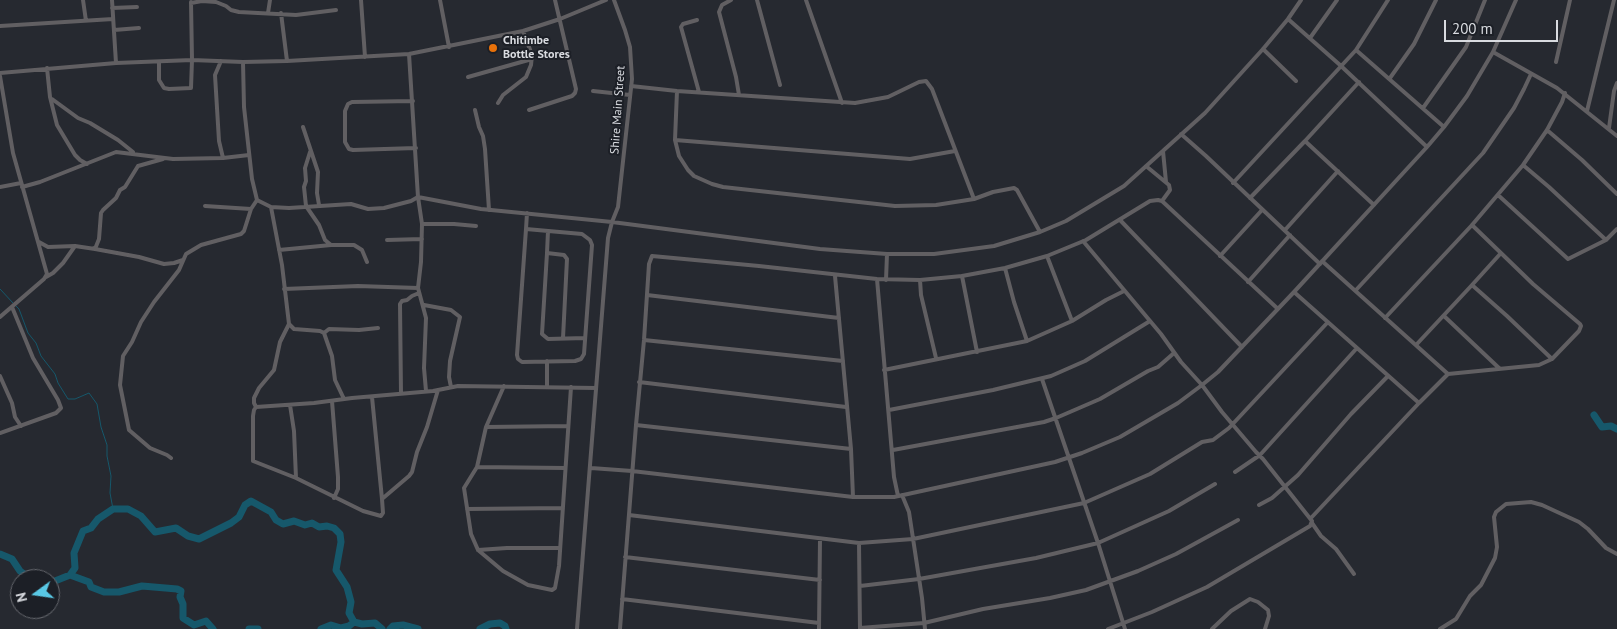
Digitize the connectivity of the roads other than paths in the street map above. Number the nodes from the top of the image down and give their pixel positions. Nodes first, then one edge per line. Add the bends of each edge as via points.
1 (83, 0) edge
2 (112, 0) edge
3 (270, 0) edge
4 (361, 0) edge
5 (440, 0) edge
6 (555, 0) edge
7 (606, 0) edge
8 (614, 0) edge
9 (731, 0) edge
10 (757, 0) edge
11 (806, 0) edge
12 (1301, 0) edge
13 (1337, 0) edge
14 (1388, 0) edge
15 (1436, 0) edge
16 (1485, 0) edge
17 (1516, 0) edge
18 (1570, 0) edge
19 (1614, 0) edge
20 (191, 1) edge
21 (137, 7) dead end
22 (112, 8) junction
23 (336, 10) dead end
24 (268, 13) junction
25 (281, 13) junction
26 (560, 18) junction
27 (113, 19) junction
28 (1288, 19) junction
29 (697, 20) dead end
30 (86, 21) junction
31 (0, 26) edge
32 (139, 28) dead end
33 (114, 30) junction
34 (523, 31) junction
35 (1310, 38) junction
36 (449, 47) junction
37 (1263, 49) junction
38 (1356, 50) junction
39 (1493, 52) junction
40 (409, 54) junction
41 (365, 57) junction
42 (532, 59) junction
43 (192, 60) junction
44 (287, 61) junction
45 (159, 62) junction
46 (221, 62) junction
47 (243, 62) junction
48 (1556, 62) dead end
49 (116, 63) junction
50 (1340, 65) junction
51 (47, 68) junction
52 (0, 74) edge
53 (1530, 74) junction
54 (468, 77) dead end
55 (1390, 78) junction
56 (1296, 81) dead end
57 (1359, 82) junction
58 (1617, 83) edge
59 (780, 85) dead end
60 (631, 86) junction
61 (593, 91) dead end
62 (677, 91) junction
63 (699, 92) junction
64 (1564, 93) junction
65 (630, 95) junction
66 (739, 95) junction
67 (50, 97) junction
68 (413, 101) junction
69 (498, 103) dead end
70 (842, 103) junction
71 (1423, 108) junction
72 (475, 110) dead end
73 (529, 110) dead end
74 (1586, 111) junction
75 (303, 127) dead end
76 (1444, 127) junction
77 (1609, 128) junction
78 (1547, 130) junction
79 (1181, 134) junction
80 (1617, 136) edge
81 (675, 140) junction
82 (1305, 141) junction
83 (1427, 147) junction
84 (416, 148) junction
85 (1163, 151) junction
86 (310, 152) junction
87 (955, 152) junction
88 (134, 153) junction
89 (249, 155) junction
90 (168, 158) junction
91 (223, 158) junction
92 (87, 164) junction
93 (1523, 165) junction
94 (1146, 166) junction
95 (1338, 171) junction
96 (1166, 182) junction
97 (1233, 183) junction
98 (22, 185) junction
99 (0, 187) edge
100 (1617, 194) edge
101 (1498, 195) junction
102 (418, 197) junction
103 (1250, 198) junction
104 (974, 199) junction
105 (257, 200) junction
106 (1162, 201) junction
107 (1374, 204) junction
108 (319, 205) junction
109 (205, 206) dead end
110 (306, 206) junction
111 (271, 207) junction
112 (251, 209) junction
113 (489, 210) junction
114 (1262, 210) junction
115 (527, 213) junction
116 (1120, 220) junction
117 (612, 222) junction
118 (422, 224) junction
119 (1472, 225) junction
120 (476, 226) dead end
121 (526, 229) junction
122 (1617, 229) edge
123 (1285, 230) junction
124 (548, 231) junction
125 (1040, 232) junction
126 (1290, 235) junction
127 (422, 239) junction
128 (386, 240) dead end
129 (1606, 240) junction
130 (38, 241) junction
131 (1083, 241) junction
132 (331, 245) junction
133 (75, 246) junction
134 (94, 248) junction
135 (280, 250) junction
136 (547, 253) junction
137 (1501, 253) junction
138 (887, 254) junction
139 (1047, 256) junction
140 (1220, 256) junction
141 (183, 260) junction
142 (367, 262) dead end
143 (1321, 262) junction
144 (1005, 268) junction
145 (835, 276) junction
146 (962, 276) junction
147 (46, 277) junction
148 (877, 280) junction
149 (886, 280) junction
150 (920, 280) junction
151 (1248, 282) junction
152 (1472, 285) junction
153 (284, 288) junction
154 (1356, 290) junction
155 (418, 291) junction
156 (1124, 292) junction
157 (1294, 292) junction
158 (647, 295) junction
159 (424, 305) junction
160 (12, 307) junction
161 (1278, 310) junction
162 (1444, 316) junction
163 (0, 317) edge
164 (839, 318) junction
165 (1385, 318) junction
166 (1150, 321) junction
167 (1072, 322) junction
168 (1328, 322) junction
169 (289, 324) junction
170 (378, 328) dead end
171 (324, 333) junction
172 (563, 338) junction
173 (585, 338) junction
174 (644, 340) junction
175 (1027, 341) junction
176 (1416, 346) junction
177 (1242, 348) junction
178 (1357, 348) junction
179 (977, 352) junction
180 (1174, 353) junction
181 (936, 358) junction
182 (1552, 359) junction
183 (843, 361) junction
184 (547, 362) junction
185 (1500, 368) junction
186 (884, 370) junction
187 (1448, 374) junction
188 (0, 376) edge
189 (1388, 376) junction
190 (1042, 379) junction
191 (639, 382) junction
192 (1202, 385) junction
193 (504, 386) junction
194 (451, 387) junction
195 (547, 387) junction
196 (571, 387) junction
197 (596, 388) junction
198 (438, 390) junction
199 (426, 391) junction
200 (401, 394) junction
201 (372, 397) junction
202 (344, 399) junction
203 (332, 401) junction
204 (1419, 403) junction
205 (290, 405) junction
206 (256, 407) junction
207 (846, 407) junction
208 (889, 410) junction
209 (1056, 418) junction
210 (1233, 424) junction
211 (636, 425) junction
212 (21, 426) junction
213 (568, 426) junction
214 (486, 427) junction
215 (0, 433) edge
216 (851, 449) junction
217 (893, 450) junction
218 (1260, 455) junction
219 (171, 458) dead end
220 (1068, 458) junction
221 (477, 467) junction
222 (565, 468) junction
223 (591, 468) junction
224 (632, 471) junction
225 (1235, 472) dead end
226 (296, 478) junction
227 (1215, 484) dead end
228 (1284, 487) junction
229 (900, 496) junction
230 (852, 497) junction
231 (334, 498) junction
232 (382, 499) junction
233 (1084, 503) junction
234 (1259, 505) dead end
235 (563, 508) junction
236 (467, 509) junction
237 (629, 515) junction
238 (1238, 520) dead end
239 (1311, 521) junction
240 (820, 539) junction
241 (912, 539) junction
242 (859, 543) junction
243 (1098, 543) junction
244 (559, 548) junction
245 (478, 550) junction
246 (1617, 554) edge
247 (625, 557) junction
248 (1354, 574) dead end
249 (919, 579) junction
250 (820, 580) junction
251 (1111, 582) junction
252 (860, 586) junction
253 (622, 599) junction
254 (820, 623) junction
255 (924, 623) junction
256 (1123, 624) junction
257 (860, 628) edge
258 (577, 629) edge
259 (620, 629) edge
260 (819, 629) edge
261 (925, 629) edge
262 (1108, 629) edge
263 (1124, 629) edge
264 (1212, 629) edge
265 (1265, 629) edge
266 (1440, 629) edge

1 - 30 street
2 - 22 street
3 - 24 street
4 - 41 street
5 - 36 street
6 - 26 street
7 - 26 street
8 - 60 street, Shire Main Street via 630,47
9 - 66 street via 722,5 719,12
10 - 59 street
11 - 70 street
12 - 28 street
13 - 35 street
14 - 38 street
15 - 55 street via 1414,44
16 - 71 street via 1466,47
17 - 39 street
18 - 48 street
19 - 74 street
20 - 24 street via 211,2 234,12
20 - 43 street
21 - 22 street
22 - 27 street
23 - 25 street
24 - 25 street
25 - 44 street
26 - 34 street
26 - 73 street via 575,93
27 - 30 street
27 - 33 street
28 - 35 street
28 - 37 street
29 - 63 street via 681,26
30 - 31 street
32 - 33 street
33 - 49 street
34 - 36 street
34 - 42 street
35 - 50 street
36 - 40 street
37 - 56 street
37 - 79 street via 1205,113
38 - 50 street
38 - 55 street
39 - 53 street
39 - 76 street
40 - 41 street
40 - 68 street
41 - 44 street
42 - 54 street
42 - 69 street via 526,78 503,95
43 - 45 street
43 - 45 street via 191,88 164,88 159,80
43 - 46 street
44 - 47 street
45 - 49 street
46 - 47 street
46 - 91 street via 215,75 218,142
47 - 89 street
49 - 51 street
50 - 57 street
50 - 97 street
51 - 52 street
51 - 67 street
52 - 98 street via 8,132
53 - 64 street
53 - 154 street via 1514,108 1483,153
55 - 71 street
57 - 82 street
57 - 83 street
58 - 77 street
60 - 62 street
60 - 65 street, Shire Main Street
61 - 65 street
62 - 63 street
62 - 81 street
63 - 66 street
64 - 74 street
64 - 78 street
65 - 117 street, Shire Main Street via 618,207
66 - 70 street
67 - 88 street
67 - 92 street via 59,129 75,155
68 - 84 street
68 - 84 street via 348,104 344,111 345,142 353,150
70 - 87 street via 870,102 926,81 932,89
71 - 76 street
72 - 113 street via 485,149
74 - 77 street
75 - 86 street
76 - 83 street
77 - 80 street
78 - 93 street
78 - 100 street
79 - 85 street
79 - 97 street
81 - 87 street via 910,158
81 - 104 street via 679,156 688,170 723,187 895,206 936,205
82 - 95 street
82 - 103 street
83 - 107 street
84 - 102 street
85 - 94 street
85 - 96 street
86 - 108 street via 318,175
86 - 110 street via 305,168
87 - 104 street
88 - 90 street
88 - 92 street via 116,152
89 - 91 street
89 - 105 street
90 - 91 street
90 - 134 street via 136,168 125,187 102,212 99,239
92 - 98 street via 40,182
93 - 101 street
93 - 129 street
94 - 96 street
94 - 125 street via 1116,191 1066,221
95 - 107 street
95 - 123 street
96 - 106 street via 1170,190
97 - 103 street
98 - 99 street
98 - 130 street
101 - 119 street
101 - 129 street via 1568,259
102 - 108 street via 384,208
102 - 113 street
102 - 118 street
103 - 114 street
104 - 125 street via 1014,188
105 - 111 street
105 - 112 street
106 - 116 street via 1150,201
106 - 140 street
107 - 143 street
108 - 110 street
109 - 112 street
110 - 111 street
110 - 132 street
111 - 135 street
112 - 141 street via 241,234 195,248
113 - 115 street
114 - 123 street
114 - 140 street
115 - 117 street
115 - 121 street
116 - 131 street
116 - 177 street
117 - 138 street via 820,249
117 - 197 street, Shire Main Street
118 - 120 street
118 - 127 street
119 - 137 street
119 - 165 street
121 - 124 street
121 - 184 street via 517,355 522,362
122 - 129 street
123 - 126 street
124 - 136 street
124 - 173 street via 582,234 592,245
125 - 138 street via 976,249 934,254
126 - 143 street
126 - 151 street
127 - 128 street
127 - 155 street
130 - 133 street via 48,246
130 - 147 street
131 - 139 street
131 - 156 street
132 - 135 street
132 - 142 street via 359,247
133 - 134 street
133 - 147 street via 63,263
134 - 141 street via 164,264
135 - 153 street
136 - 172 street via 564,255 568,259
136 - 172 street via 541,332 545,338
137 - 152 street
137 - 182 street via 1582,326
138 - 149 street
139 - 144 street
139 - 167 street
140 - 151 street
141 - 219 street via 141,322 124,354 120,385 129,430 150,448
143 - 154 street
143 - 157 street
144 - 146 street
144 - 175 street
145 - 148 street
145 - 158 street via 655,255 649,264
145 - 164 street
146 - 150 street
146 - 179 street
147 - 160 street
148 - 149 street
148 - 186 street
149 - 150 street
150 - 181 street
151 - 161 street
152 - 162 street
152 - 182 street
153 - 155 street via 350,286
153 - 169 street
154 - 165 street
155 - 159 street
155 - 200 street via 400,304
156 - 166 street
156 - 167 street
157 - 161 street
157 - 168 street
158 - 164 street
158 - 174 street
159 - 194 street via 451,310 460,317 450,361
159 - 199 street
160 - 163 street
160 - 212 street via 33,358 61,405 56,413
161 - 177 street
162 - 176 street
162 - 185 street
164 - 183 street
165 - 176 street
166 - 180 street
166 - 190 street via 1085,361
167 - 175 street
168 - 178 street
168 - 210 street
169 - 171 street via 294,329
169 - 206 street via 280,342 274,370 254,398
170 - 171 street via 329,329
171 - 202 street via 335,380
172 - 173 street
173 - 184 street via 584,354 580,359
174 - 183 street
174 - 191 street
175 - 179 street
176 - 187 street
177 - 192 street
178 - 189 street
178 - 218 street
179 - 181 street
180 - 192 street
180 - 209 street via 1158,367 1100,400
181 - 186 street
182 - 185 street via 1539,365
183 - 207 street
184 - 195 street
185 - 187 street
186 - 208 street
187 - 204 street
188 - 212 street
189 - 204 street
189 - 228 street
190 - 208 street
190 - 209 street
191 - 207 street
191 - 211 street
192 - 210 street
192 - 220 street via 1163,413 1120,437
193 - 194 street
193 - 195 street
193 - 214 street
194 - 198 street
195 - 196 street
196 - 197 street
196 - 213 street
197 - 223 street, Shire Main Street
198 - 199 street
198 - 232 street via 412,472
199 - 200 street
200 - 201 street
201 - 202 street
201 - 232 street
202 - 203 street
203 - 205 street
203 - 231 street via 338,476
204 - 239 street
205 - 206 street
205 - 226 street
206 - 226 street via 253,416 253,462
207 - 216 street
208 - 217 street
209 - 217 street
209 - 220 street
210 - 218 street
210 - 233 street via 1213,440 1202,442 1150,474
211 - 216 street
211 - 224 street
212 - 215 street
213 - 214 street
213 - 222 street
214 - 221 street
216 - 230 street
217 - 229 street via 894,477
218 - 225 street
218 - 228 street
220 - 229 street
220 - 233 street
221 - 222 street
221 - 236 street via 464,488
222 - 235 street
223 - 224 street
223 - 258 street, Shire Main Street
224 - 230 street
224 - 237 street
226 - 231 street
227 - 243 street via 1169,511
228 - 234 street
228 - 239 street
229 - 230 street
229 - 241 street via 907,504
231 - 232 street via 379,516 383,513
233 - 241 street
233 - 243 street
235 - 236 street
235 - 244 street
236 - 245 street via 470,534
237 - 240 street
237 - 247 street
238 - 251 street via 1176,554
239 - 248 street
239 - 256 street via 1207,587
240 - 242 street
240 - 250 street
241 - 242 street
241 - 249 street
242 - 252 street
243 - 249 street
243 - 251 street
244 - 245 street
244 - 245 street via 555,588 552,590 528,585 503,571
246 - 266 street via 1578,522 1542,505 1531,502 1506,504 1494,518 1495,558 1481,585 1456,619
247 - 250 street
247 - 253 street
249 - 252 street
249 - 255 street
250 - 254 street
251 - 255 street via 1050,598
251 - 256 street
252 - 257 street
253 - 254 street
253 - 259 street
254 - 260 street
255 - 257 street
255 - 261 street
256 - 262 street
256 - 263 street
264 - 265 street via 1224,616 1250,599 1268,610

